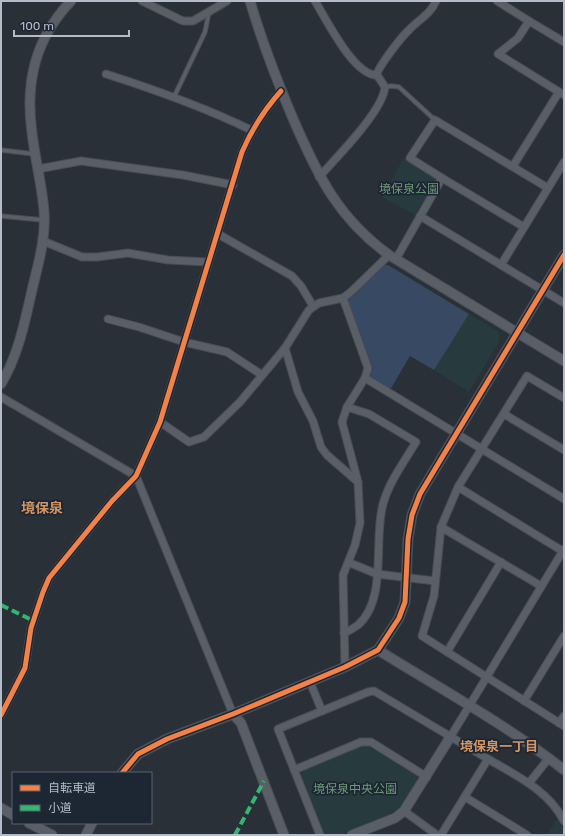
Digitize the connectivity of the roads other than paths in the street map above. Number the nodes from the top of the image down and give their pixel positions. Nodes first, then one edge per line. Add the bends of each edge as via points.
1 (71, 1) edge
2 (142, 1) edge
3 (228, 1) edge
4 (250, 1) edge
5 (315, 1) edge
6 (436, 1) edge
7 (498, 1) edge
8 (209, 12) junction
9 (529, 21) junction
10 (564, 42) edge
11 (106, 74) dead end
12 (377, 75) junction
13 (385, 87) junction
14 (281, 91) junction
15 (562, 93) edge
16 (174, 97) junction
17 (435, 120) junction
18 (252, 130) junction
19 (1, 150) edge
20 (35, 154) junction
21 (564, 162) edge
22 (513, 166) junction
23 (38, 168) junction
24 (319, 177) junction
25 (442, 178) junction
26 (233, 184) junction
27 (548, 188) junction
28 (1, 216) edge
29 (420, 216) junction
30 (44, 220) junction
31 (524, 227) junction
32 (218, 234) junction
33 (44, 241) junction
34 (564, 255) edge
35 (392, 257) junction
36 (208, 262) junction
37 (501, 265) junction
38 (543, 290) junction
39 (343, 298) junction
40 (564, 303) edge
41 (313, 306) junction
42 (108, 320) dead end
43 (518, 333) junction
44 (184, 342) junction
45 (285, 348) junction
46 (564, 361) edge
47 (262, 375) junction
48 (365, 378) junction
49 (1, 384) edge
50 (1, 397) edge
51 (564, 398) edge
52 (347, 407) junction
53 (504, 414) junction
54 (160, 422) junction
55 (455, 434) junction
56 (482, 450) junction
57 (564, 450) edge
58 (136, 476) junction
59 (358, 482) junction
60 (458, 487) junction
61 (564, 499) edge
62 (441, 527) junction
63 (564, 551) edge
64 (501, 562) junction
65 (350, 563) junction
66 (377, 574) junction
67 (406, 578) junction
68 (435, 582) junction
69 (541, 586) junction
70 (344, 633) junction
71 (564, 636) edge
72 (378, 650) junction
73 (447, 652) junction
74 (345, 667) junction
75 (486, 677) junction
76 (310, 682) junction
77 (524, 701) junction
78 (468, 706) junction
79 (322, 711) junction
80 (233, 714) junction
81 (1, 715) edge
82 (564, 716) edge
83 (562, 724) edge
84 (451, 736) junction
85 (549, 758) junction
86 (488, 759) junction
87 (294, 770) junction
88 (564, 770) edge
89 (123, 772) edge
90 (427, 776) junction
91 (529, 783) junction
92 (465, 797) junction
93 (1, 808) edge
94 (404, 811) junction
95 (12, 814) edge
96 (564, 821) edge
97 (31, 824) edge
98 (92, 824) edge
99 (52, 835) edge
100 (86, 835) edge
101 (284, 835) edge
102 (320, 835) edge
103 (352, 835) edge
104 (437, 835) edge
105 (441, 835) edge
106 (527, 835) edge

1 - 20 street via 44,39 32,70 30,103
2 - 8 street via 183,21 194,22
3 - 8 street
4 - 14 street via 265,51
5 - 12 street via 356,65 371,75
6 - 12 street via 428,15 408,30 380,66
7 - 9 street
8 - 16 lane via 204,32
9 - 10 street
9 - 15 street via 518,38 498,54
11 - 16 street
12 - 13 street
13 - 17 lane via 399,87
13 - 24 street via 380,102 364,126
14 - 18 street via 264,109
14 - 24 street
15 - 22 street
16 - 18 street
17 - 22 street
17 - 25 street via 410,158
18 - 26 street via 242,152
19 - 20 lane
20 - 23 street
21 - 27 street
22 - 27 street
23 - 26 street via 81,161
23 - 30 street
24 - 35 street via 355,226
25 - 29 street
25 - 31 street
26 - 32 street
27 - 31 street
28 - 30 lane
29 - 35 street
29 - 37 street
30 - 33 street
31 - 37 street
32 - 36 street
32 - 41 street via 292,276
33 - 36 street via 82,257 97,258 128,253 168,260
33 - 49 street via 21,337 11,366
34 - 38 street
35 - 39 street
35 - 43 street
36 - 44 street
37 - 38 street
38 - 40 street
38 - 43 street
39 - 41 street
39 - 48 street via 368,368
41 - 45 street
42 - 44 street
43 - 46 street
43 - 55 street
44 - 47 street via 227,352
44 - 54 street
45 - 47 street
45 - 59 street via 298,392 313,421 321,447
47 - 54 street via 240,402 204,437 189,442
48 - 52 street
48 - 55 street
50 - 58 street
51 - 53 street via 527,376
52 - 59 street via 342,422
52 - 66 street via 369,414 416,442 389,486 382,506
53 - 56 street
53 - 57 street
54 - 58 street
55 - 56 street
55 - 67 street via 420,494 412,515
56 - 60 street
56 - 61 street
58 - 80 street
58 - 81 street via 112,501 49,578 31,628 25,668
59 - 65 street via 360,523
60 - 62 street
60 - 63 street
62 - 64 street
62 - 68 street
63 - 69 street
64 - 69 street
64 - 73 street
65 - 66 street
65 - 70 street via 344,574
66 - 67 street
66 - 70 street via 370,610 358,625
67 - 68 street
67 - 72 street via 405,602 399,618
68 - 73 street via 434,596 422,636
69 - 75 street
70 - 74 street
71 - 77 street
72 - 74 street
72 - 78 street
73 - 75 street
74 - 76 street
75 - 77 street
75 - 78 street
76 - 79 street
76 - 80 street
77 - 83 street
78 - 84 street
78 - 85 street
79 - 84 street via 374,691
79 - 87 street via 278,729
80 - 89 street via 167,739 138,754
80 - 101 street via 241,723
82 - 83 street
84 - 86 street
84 - 90 street
85 - 88 street
85 - 91 street
86 - 91 street
86 - 92 street
87 - 90 street via 360,742 371,742
87 - 102 street
90 - 94 street
91 - 96 street via 554,804
92 - 105 street
92 - 106 street
93 - 95 street
94 - 103 street via 395,818
94 - 104 street
97 - 99 street
98 - 100 street

